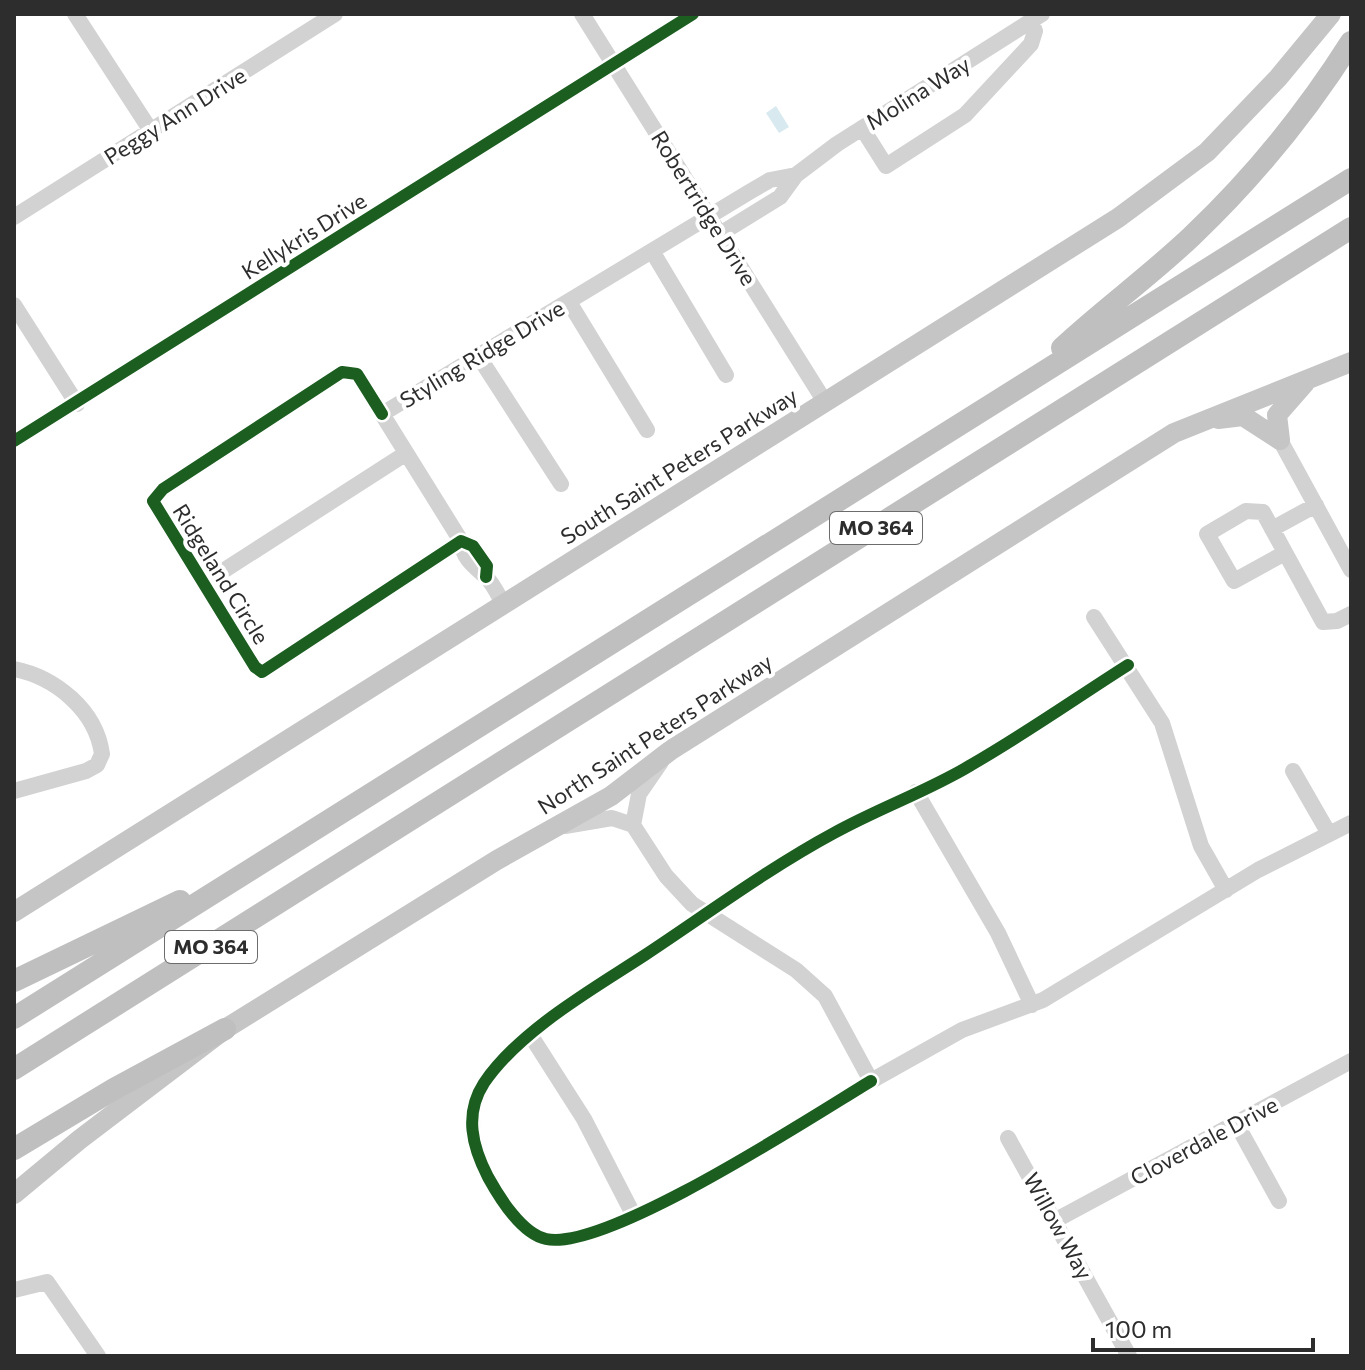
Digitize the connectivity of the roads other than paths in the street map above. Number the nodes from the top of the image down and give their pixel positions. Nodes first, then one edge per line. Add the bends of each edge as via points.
1 (75, 14) edge
2 (335, 14) edge
3 (582, 14) edge
4 (693, 14) edge
5 (1331, 14) edge
6 (1036, 18) edge
7 (311, 21) edge
8 (1351, 42) edge
9 (615, 64) junction
10 (862, 128) junction
11 (151, 131) junction
12 (796, 175) junction
13 (1351, 179) edge
14 (709, 216) junction
15 (14, 217) edge
16 (1351, 228) edge
17 (720, 234) junction
18 (652, 251) junction
19 (569, 302) junction
20 (14, 305) edge
21 (479, 357) junction
22 (1351, 362) edge
23 (1320, 373) junction
24 (726, 375) dead end
25 (1024, 384) junction
26 (825, 402) junction
27 (77, 404) junction
28 (382, 414) junction
29 (1206, 420) junction
30 (647, 430) dead end
31 (1280, 440) junction
32 (14, 441) edge
33 (405, 454) junction
34 (561, 484) dead end
35 (1316, 505) junction
36 (1272, 529) junction
37 (461, 541) junction
38 (1285, 553) junction
39 (1351, 570) edge
40 (206, 582) junction
41 (504, 605) junction
42 (1351, 614) edge
43 (1094, 617) dead end
44 (1128, 665) junction
45 (14, 669) edge
46 (662, 759) junction
47 (1293, 771) dead end
48 (14, 791) edge
49 (916, 792) junction
50 (1351, 823) edge
51 (633, 825) junction
52 (559, 828) junction
53 (1328, 832) junction
54 (248, 872) junction
55 (1226, 890) junction
56 (14, 912) edge
57 (707, 914) junction
58 (14, 981) edge
59 (1032, 1005) junction
60 (14, 1018) edge
61 (225, 1029) junction
62 (531, 1036) junction
63 (1351, 1061) edge
64 (14, 1069) edge
65 (871, 1081) junction
66 (1236, 1123) junction
67 (1008, 1138) dead end
68 (14, 1149) edge
69 (14, 1194) edge
70 (1279, 1201) dead end
71 (634, 1216) junction
72 (1056, 1220) junction
73 (14, 1290) edge
74 (98, 1356) edge
75 (1129, 1356) edge

1 - 11 street
2 - 7 street, Peggy Ann Drive
3 - 9 street, Robertridge Drive
4 - 9 street, Kellykris Drive
5 - 26 main road, South Saint Peters Parkway via 1245,114 1165,186
6 - 10 street, Molina Way
6 - 10 street via 1031,44 952,125 886,166
7 - 11 street, Peggy Ann Drive
8 - 25 highway via 1299,120 1227,201
9 - 14 street, Robertridge Drive
9 - 27 street, Kellykris Drive
10 - 12 street, Molina Way
11 - 15 street, Peggy Ann Drive
12 - 14 street, Molina Way via 770,180
12 - 17 street, Molina Way via 780,197
13 - 25 highway, MO 364
14 - 17 street, Robertridge Drive
14 - 18 street, Styling Ridge Drive
16 - 64 highway, MO 364
17 - 26 street, Robertridge Drive
18 - 19 street, Styling Ridge Drive
18 - 24 street
19 - 21 street, Styling Ridge Drive
19 - 30 street
20 - 27 street
21 - 28 street, Styling Ridge Drive
21 - 34 street
22 - 23 main road, North Saint Peters Parkway
23 - 29 main road, North Saint Peters Parkway
23 - 31 main road via 1277,415
25 - 54 highway, MO 364
26 - 41 main road, South Saint Peters Parkway
27 - 32 street, Kellykris Drive
28 - 33 street, Styling Ridge Drive
28 - 40 street, Ridgeland Circle via 357,374 342,372 157,494 157,509
29 - 31 main road via 1243,416
29 - 46 main road, North Saint Peters Parkway via 1137,456
31 - 35 street
33 - 37 street, Styling Ridge Drive
33 - 40 street, Ridgeland Circle
35 - 36 street
35 - 39 street
36 - 38 street
36 - 38 street via 1263,512 1246,511 1207,534 1234,581
37 - 40 street, Ridgeland Circle via 262,672
37 - 41 street, Styling Ridge Drive via 469,562
38 - 42 street via 1323,622
41 - 56 main road, South Saint Peters Parkway
43 - 44 street
44 - 49 street via 970,766
44 - 55 street via 1162,723 1201,846
45 - 48 street via 56,684 72,699 95,732 102,754 86,771
46 - 51 street via 639,794
46 - 52 main road, North Saint Peters Parkway
47 - 53 street
49 - 57 street via 832,834
49 - 59 street via 998,933
50 - 53 street
51 - 52 street via 612,818
51 - 57 street via 666,876
52 - 61 main road, North Saint Peters Parkway via 497,860
53 - 55 street
54 - 58 highway
54 - 60 highway, MO 364
55 - 59 street
57 - 62 street via 564,1008
57 - 65 street via 796,970 825,996
59 - 65 street via 962,1030
61 - 68 highway
61 - 69 main road, North Saint Peters Parkway
62 - 71 street via 584,1119
62 - 71 street via 484,1083 472,1111 472,1136 492,1184 517,1218 547,1240 576,1237
63 - 66 street, Cloverdale Drive
65 - 71 street via 710,1179
66 - 70 street
66 - 72 street, Cloverdale Drive
67 - 72 street, Willow Way
72 - 75 street, Willow Way
73 - 74 street via 47,1282

